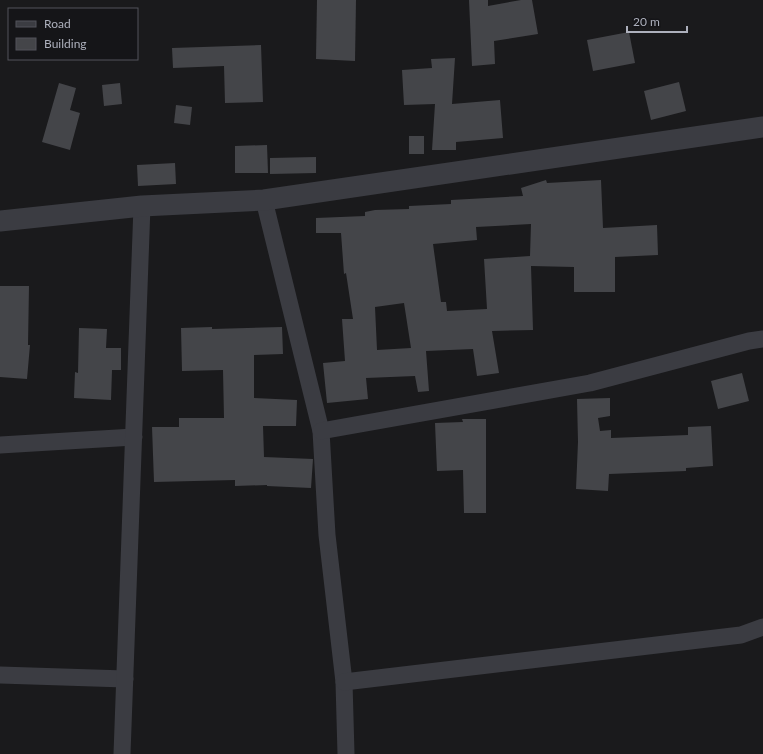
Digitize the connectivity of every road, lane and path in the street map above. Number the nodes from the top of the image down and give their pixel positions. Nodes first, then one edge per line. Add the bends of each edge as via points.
1 (763, 127) edge
2 (264, 200) junction
3 (142, 206) junction
4 (0, 221) edge
5 (763, 339) edge
6 (321, 431) junction
7 (134, 437) junction
8 (0, 445) edge
9 (763, 627) edge
10 (0, 675) edge
11 (125, 679) junction
12 (344, 682) junction
13 (122, 754) edge
14 (346, 754) edge

1 - 2 street
2 - 3 street
2 - 6 street
3 - 4 street
3 - 7 street
5 - 6 street via 590,383
6 - 12 street via 327,535
7 - 8 street
7 - 11 street
9 - 12 street via 740,635
10 - 11 street
11 - 13 street
12 - 14 street

